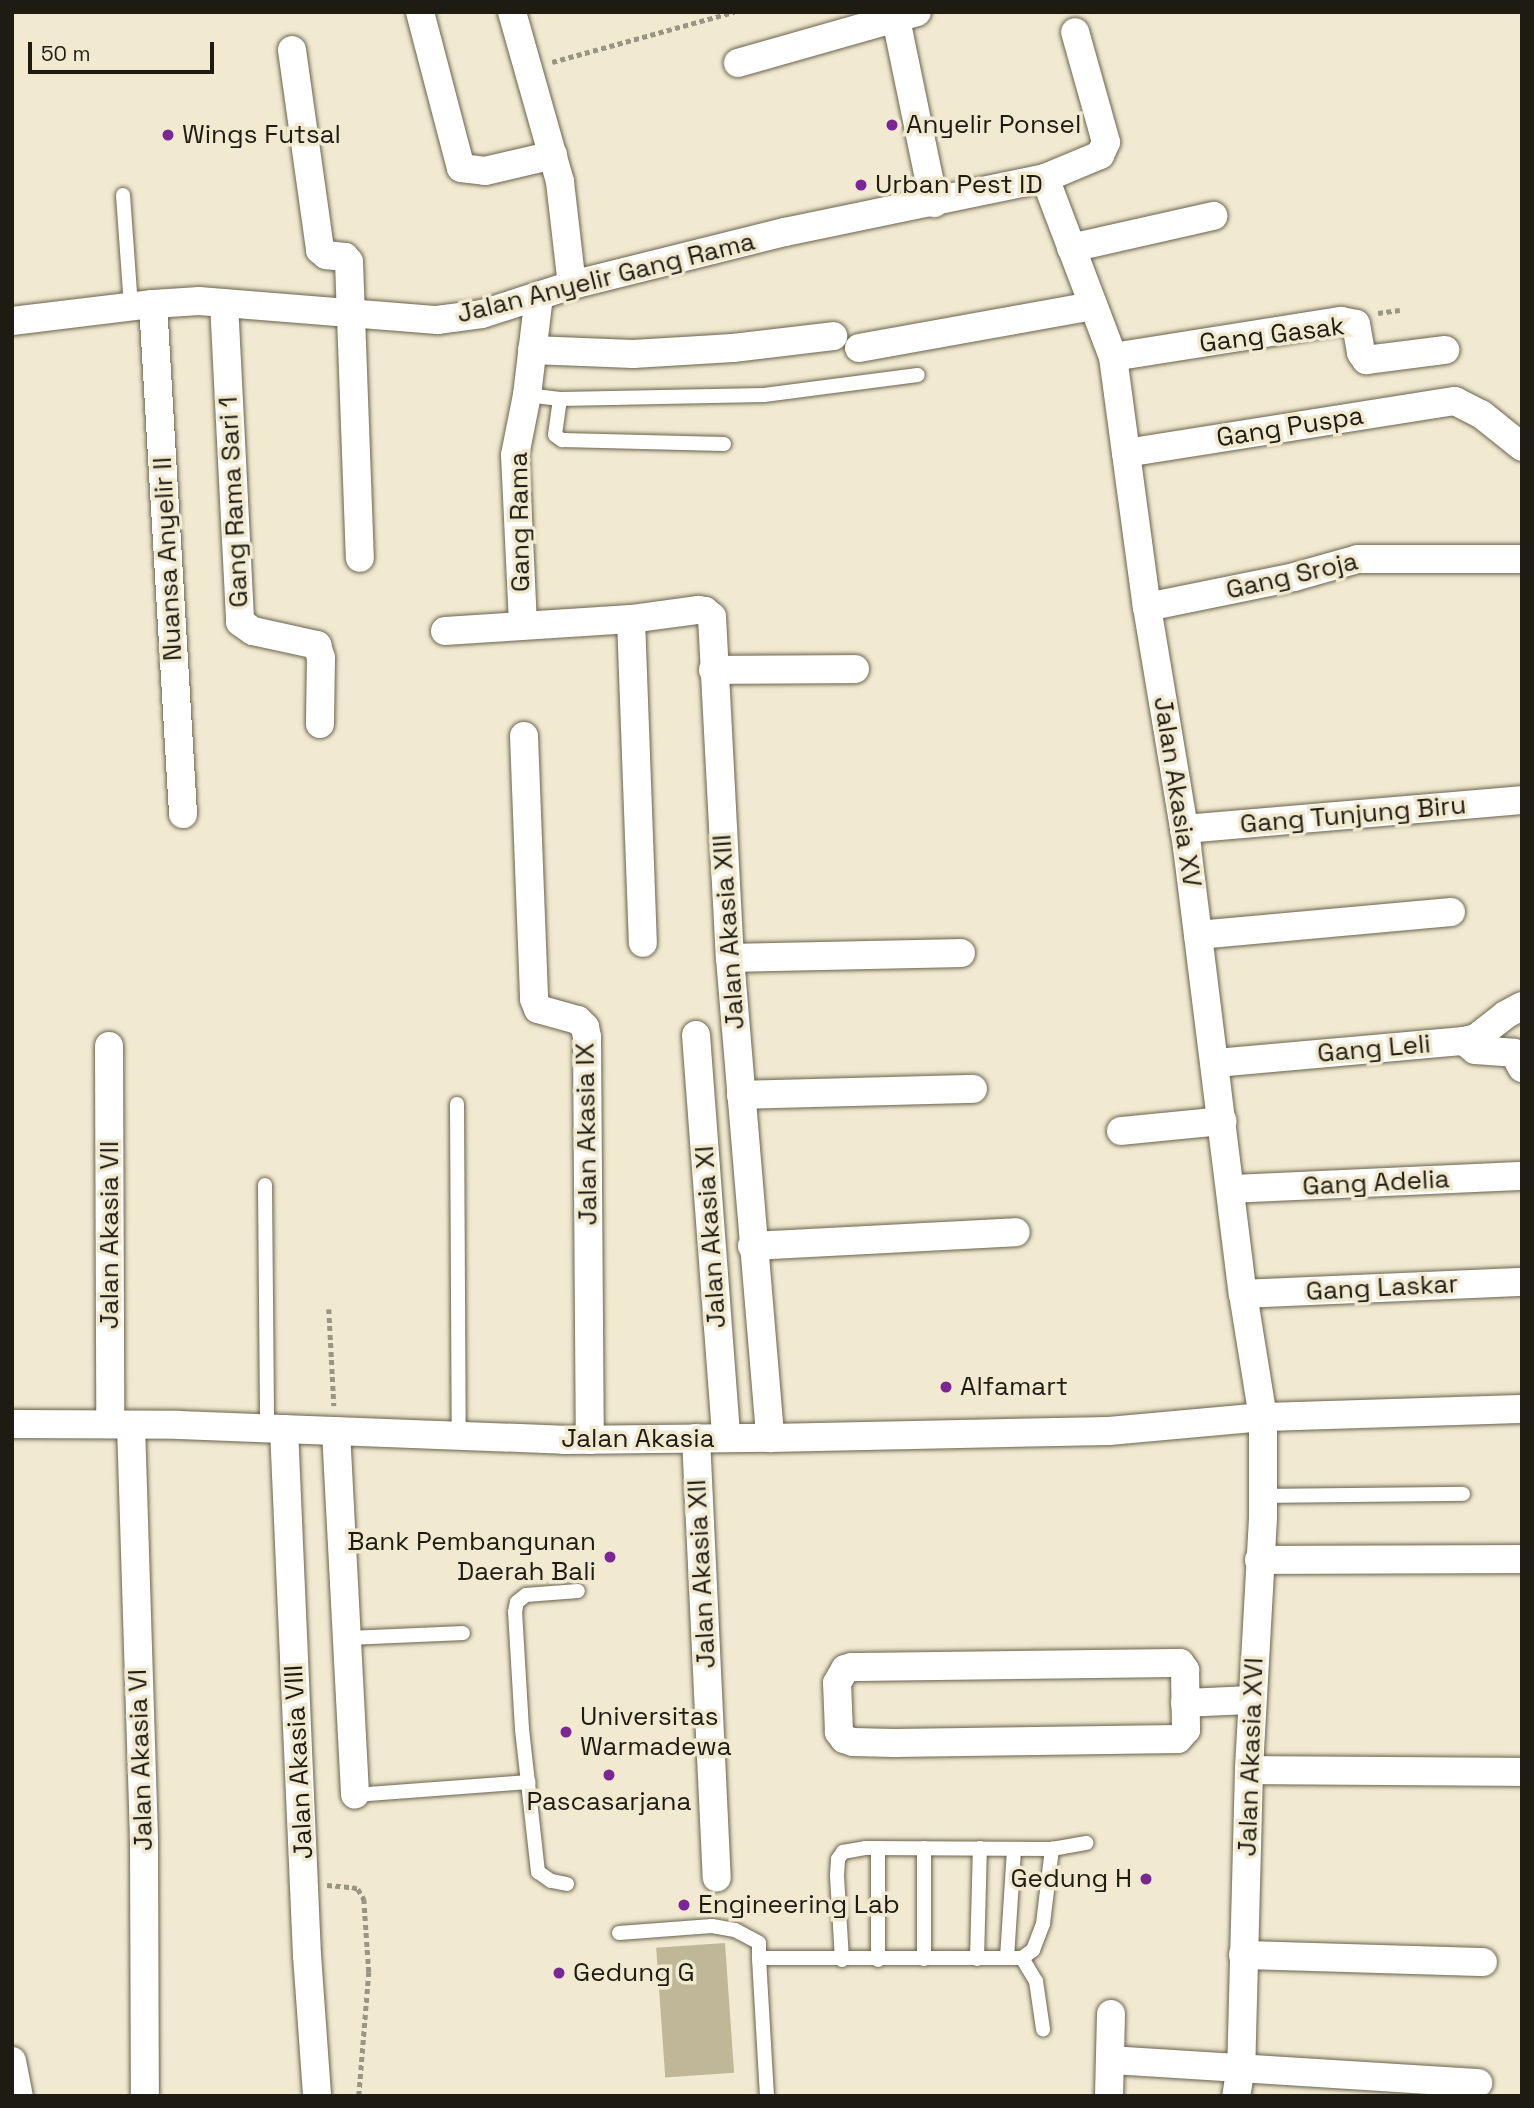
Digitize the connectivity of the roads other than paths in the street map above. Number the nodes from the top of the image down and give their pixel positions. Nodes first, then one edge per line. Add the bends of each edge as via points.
1 (420, 12) edge
2 (512, 12) edge
3 (906, 15) edge
4 (1075, 32) dead end
5 (292, 50) dead end
6 (738, 63) dead end
7 (553, 155) junction
8 (1045, 178) junction
9 (123, 195) dead end
10 (934, 202) junction
11 (1213, 216) dead end
12 (1071, 248) junction
13 (572, 285) junction
14 (539, 296) junction
15 (223, 303) junction
16 (142, 305) junction
17 (1093, 306) junction
18 (349, 313) junction
19 (12, 321) edge
20 (833, 336) dead end
21 (859, 348) dead end
22 (1445, 349) dead end
23 (532, 350) junction
24 (1113, 357) junction
25 (918, 375) dead end
26 (527, 395) junction
27 (560, 399) junction
28 (724, 444) dead end
29 (1522, 447) edge
30 (1126, 453) junction
31 (360, 558) dead end
32 (1522, 559) edge
33 (1147, 607) junction
34 (631, 619) junction
35 (523, 624) junction
36 (445, 631) dead end
37 (855, 669) dead end
38 (713, 670) junction
39 (320, 724) dead end
40 (524, 736) dead end
41 (1522, 800) edge
42 (183, 814) dead end
43 (1184, 829) junction
44 (1451, 912) dead end
45 (1198, 935) junction
46 (643, 943) dead end
47 (961, 953) dead end
48 (730, 958) junction
49 (1522, 1006) edge
50 (696, 1035) dead end
51 (1464, 1041) junction
52 (109, 1046) dead end
53 (1216, 1063) junction
54 (1522, 1068) edge
55 (973, 1089) dead end
56 (741, 1095) junction
57 (457, 1104) dead end
58 (1223, 1121) junction
59 (1121, 1131) dead end
60 (1522, 1176) edge
61 (265, 1185) dead end
62 (1231, 1189) junction
63 (1016, 1233) dead end
64 (752, 1246) junction
65 (1522, 1282) edge
66 (1243, 1294) junction
67 (1522, 1409) edge
68 (1263, 1417) junction
69 (12, 1424) edge
70 (120, 1425) junction
71 (276, 1429) junction
72 (336, 1431) junction
73 (459, 1436) junction
74 (696, 1438) junction
75 (726, 1438) junction
76 (770, 1438) junction
77 (590, 1440) junction
78 (1463, 1494) dead end
79 (1263, 1496) junction
80 (1522, 1559) edge
81 (1259, 1560) junction
82 (578, 1591) dead end
83 (463, 1633) dead end
84 (349, 1638) junction
85 (1252, 1700) junction
86 (1185, 1703) junction
87 (1248, 1770) junction
88 (1522, 1772) edge
89 (529, 1782) junction
90 (355, 1795) joint
91 (1086, 1843) dead end
92 (924, 1848) junction
93 (878, 1849) junction
94 (980, 1849) junction
95 (1014, 1849) junction
96 (1052, 1849) junction
97 (717, 1877) dead end
98 (567, 1884) dead end
99 (619, 1933) dead end
100 (1243, 1955) junction
101 (760, 1958) junction
102 (1007, 1958) junction
103 (1022, 1958) junction
104 (878, 1959) junction
105 (924, 1959) junction
106 (976, 1959) junction
107 (842, 1960) junction
108 (1483, 1962) dead end
109 (1111, 2014) dead end
110 (1043, 2029) dead end
111 (1111, 2060) junction
112 (12, 2061) edge
113 (1241, 2066) junction
114 (1478, 2084) dead end
115 (19, 2096) edge
116 (145, 2096) edge
117 (317, 2096) edge
118 (767, 2096) edge
119 (1109, 2096) edge
120 (1236, 2096) edge

1 - 7 street via 461,168 485,171
2 - 7 street
3 - 6 street
3 - 10 street
4 - 8 street, Jalan Anyelir Gang Rama via 1105,149
5 - 18 street via 320,250 348,258
7 - 13 street
8 - 10 street, Jalan Anyelir Gang Rama
8 - 12 street, Jalan Akasia XV
9 - 16 lane
10 - 13 street, Jalan Anyelir Gang Rama via 785,232
11 - 12 street
12 - 17 street, Jalan Akasia XV
13 - 14 street, Jalan Anyelir Gang Rama
14 - 18 street, Jalan Anyelir Gang Rama via 482,314 437,320
14 - 23 street, Gang Rama
15 - 16 street, Jalan Anyelir Gang Rama
15 - 18 street, Jalan Anyelir Gang Rama
15 - 39 street, Gang Rama Sari 1 via 240,622 253,631 317,645 321,658
16 - 19 street, Jalan Anyelir Gang Rama
16 - 42 street, Nuansa Anyelir II
17 - 21 street
17 - 24 street, Jalan Akasia XV
18 - 31 street
20 - 23 street via 633,354
22 - 24 street, Gang Gasak via 1366,360 1356,324 1341,321
23 - 26 street, Gang Rama
24 - 30 street, Jalan Akasia XV
25 - 27 lane via 764,395
26 - 27 lane
26 - 35 street, Gang Rama via 515,455
27 - 28 lane via 555,435 562,440
29 - 30 street, Gang Puspa via 1481,414 1455,401
30 - 33 street, Jalan Akasia XV
32 - 33 street, Gang Sroja via 1358,559
33 - 43 street, Jalan Akasia XV
34 - 35 street, Jalan Akasia XIII
34 - 38 street, Jalan Akasia XIII via 705,611 713,623
34 - 46 street
35 - 36 street, Jalan Akasia XIII
37 - 38 street
38 - 48 street, Jalan Akasia XIII
40 - 77 street, Jalan Akasia IX via 534,999 538,1009 578,1020 587,1037
41 - 43 street, Gang Tunjung Biru
43 - 45 street, Jalan Akasia XV
44 - 45 street
45 - 53 street, Jalan Akasia XV
47 - 48 street
48 - 56 street, Jalan Akasia XIII
49 - 51 street, Gang Leli via 1476,1038
50 - 75 street, Jalan Akasia XI
51 - 53 street, Gang Leli
51 - 54 street via 1475,1050 1514,1054
52 - 70 street, Jalan Akasia VII
53 - 58 street, Jalan Akasia XV
55 - 56 street
56 - 64 street, Jalan Akasia XIII
57 - 73 lane
58 - 59 street
58 - 62 street, Jalan Akasia XV
60 - 62 street, Gang Adelia
61 - 71 lane
62 - 66 street, Jalan Akasia XV
63 - 64 street
64 - 76 street, Jalan Akasia XIII
65 - 66 street, Gang Laskar
66 - 68 street, Jalan Akasia XV
67 - 68 street, Jalan Akasia
68 - 76 street, Jalan Akasia via 1109,1431
68 - 79 street, Jalan Akasia XVI
69 - 70 street, Jalan Akasia
70 - 71 street, Jalan Akasia
70 - 116 street, Jalan Akasia VI via 144,1842
71 - 72 street, Jalan Akasia
71 - 117 street, Jalan Akasia VIII
72 - 73 street, Jalan Akasia
72 - 84 street
73 - 77 street, Jalan Akasia
74 - 75 street, Jalan Akasia
74 - 77 street, Jalan Akasia
74 - 97 street, Jalan Akasia XII
75 - 76 street, Jalan Akasia
78 - 79 lane
79 - 81 street, Jalan Akasia XVI
80 - 81 street
81 - 85 street, Jalan Akasia XVI
82 - 89 lane via 526,1595 517,1602
83 - 84 lane
84 - 90 street
85 - 86 street
85 - 87 street, Jalan Akasia XVI
86 - 86 street via 1185,1671 1180,1663 852,1667 845,1669 837,1683 839,1732 853,1742 1171,1740 1186,1730
87 - 88 street
87 - 100 street, Jalan Akasia XVI
89 - 90 lane
89 - 98 lane via 538,1872
91 - 96 lane
92 - 93 lane
92 - 94 lane
92 - 105 lane
93 - 104 lane
93 - 107 lane via 843,1852 838,1859
94 - 95 lane
94 - 106 lane
95 - 96 lane
95 - 102 lane
96 - 103 lane via 1043,1924 1032,1950
99 - 101 lane via 712,1926 735,1930 759,1943
100 - 108 street
100 - 113 street, Jalan Akasia XVI
101 - 107 lane
101 - 118 lane
102 - 103 lane
102 - 106 lane
103 - 110 lane via 1036,1981
104 - 105 lane
104 - 107 lane
105 - 106 lane
109 - 111 street
111 - 113 street
111 - 119 street
112 - 115 street
113 - 114 street
113 - 120 street, Jalan Akasia XVI

